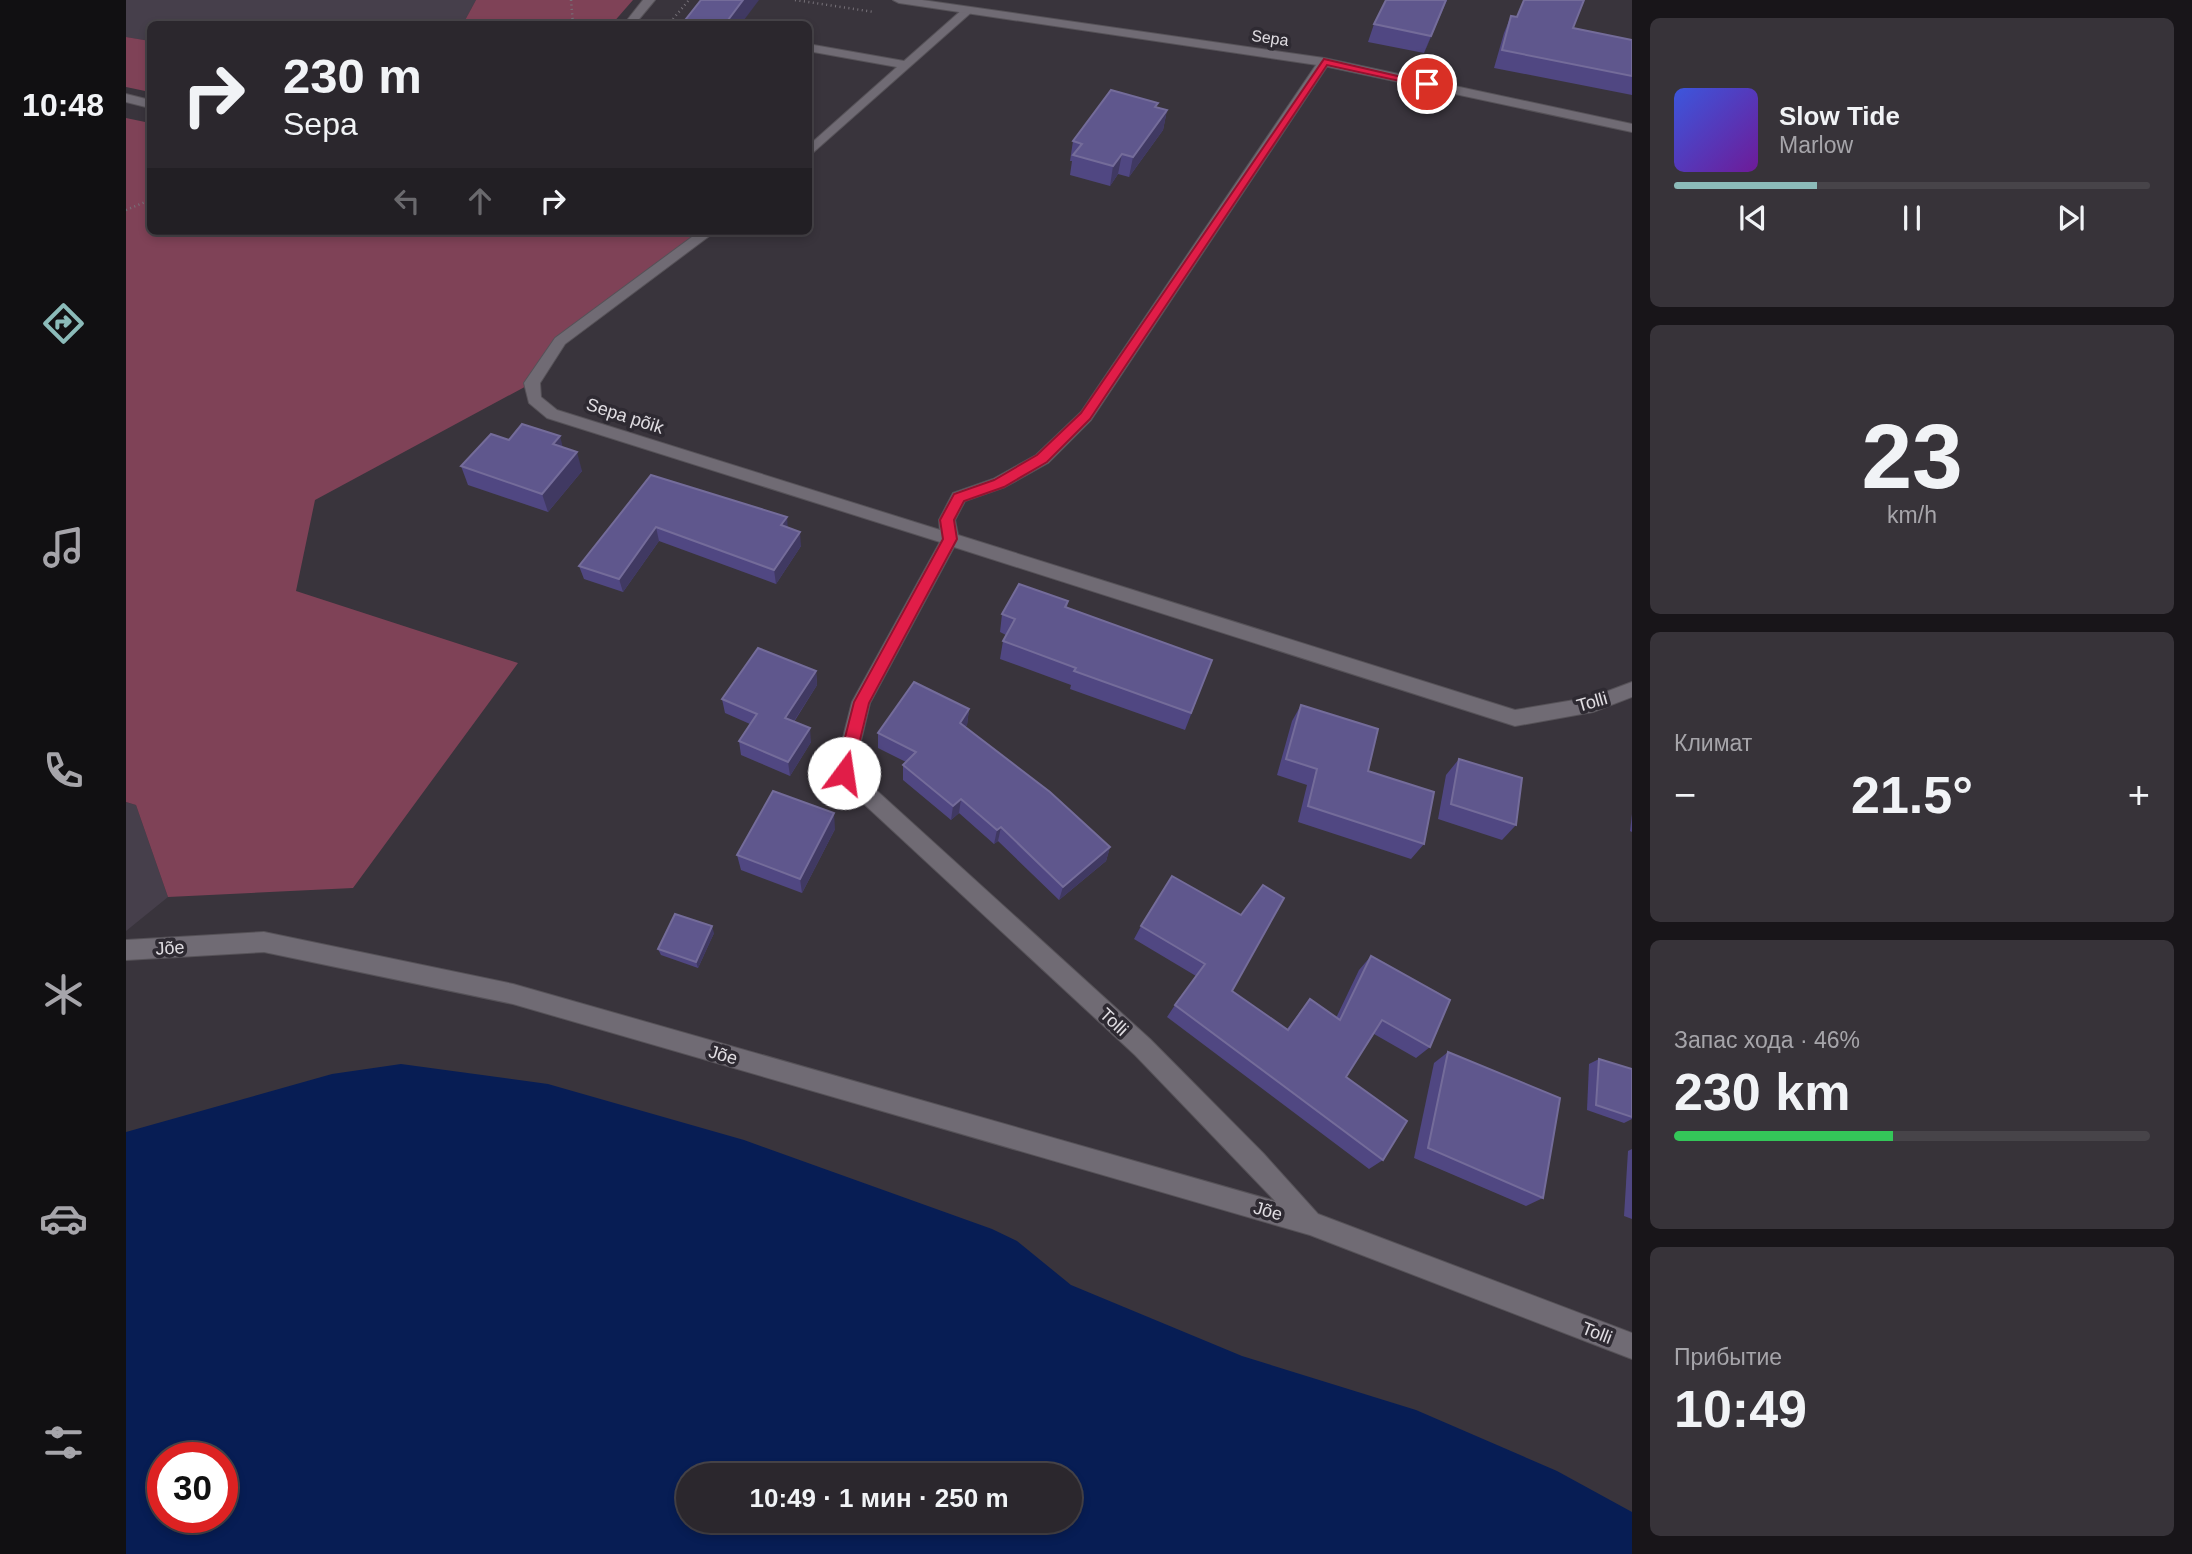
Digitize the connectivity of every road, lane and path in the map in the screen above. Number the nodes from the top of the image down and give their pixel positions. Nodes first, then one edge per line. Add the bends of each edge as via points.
1 (571, 0) edge
2 (649, 0) edge
3 (690, 0) edge
4 (899, 0) edge
5 (968, 10) junction
6 (573, 21) edge
7 (632, 21) edge
8 (671, 21) edge
9 (812, 48) edge
10 (1324, 62) junction
11 (907, 65) junction
12 (126, 98) edge
13 (147, 103) edge
14 (1632, 128) edge
15 (812, 149) edge
16 (147, 201) edge
17 (126, 210) edge
18 (704, 235) edge
19 (950, 539) junction
20 (1632, 689) edge
21 (126, 950) edge
22 (1310, 1223) junction
23 (1632, 1346) edge

1 - 6 path
2 - 7 street
3 - 8 path
4 - 5 street, Sepa
5 - 10 street, Sepa
5 - 11 street
9 - 11 street
10 - 14 street, Sepa
10 - 19 street, Tolli via 1086,416 1042,458 999,483 959,497 947,520
11 - 15 street
12 - 13 street
16 - 17 path
18 - 19 street, Sepa põik via 561,341 532,383 534,399 552,414
19 - 20 street, Tolli via 1515,718 1593,704
19 - 22 street, Tolli via 862,702 844,773 1158,1062 1249,1152
21 - 22 street, Jõe via 264,942 513,994
22 - 23 street, Tolli

